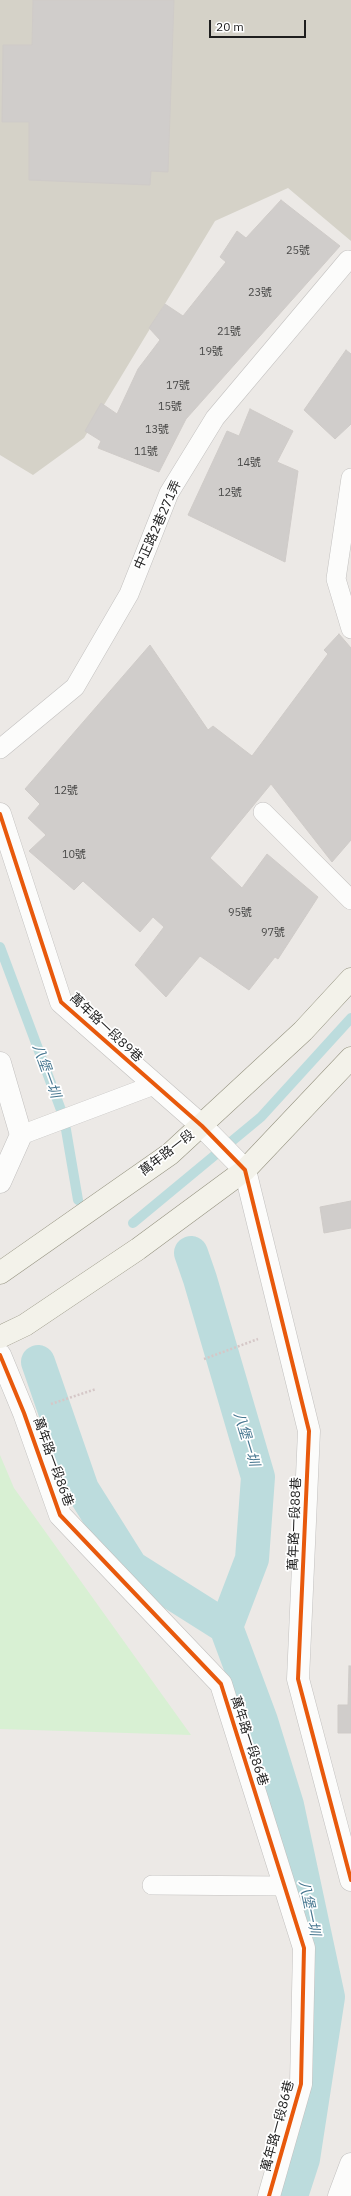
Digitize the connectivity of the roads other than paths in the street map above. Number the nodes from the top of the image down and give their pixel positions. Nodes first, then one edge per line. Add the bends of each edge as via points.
1 (348, 260) dead end
2 (351, 478) edge
3 (351, 630) edge
4 (0, 749) edge
5 (263, 812) dead end
6 (0, 814) edge
7 (351, 900) edge
8 (351, 979) edge
9 (351, 1058) edge
10 (0, 1063) edge
11 (154, 1085) junction
12 (202, 1126) junction
13 (21, 1135) junction
14 (246, 1170) junction
15 (0, 1182) edge
16 (2, 1272) edge
17 (0, 1337) edge
18 (0, 1355) edge
19 (351, 1880) edge
20 (152, 1885) dead end
21 (284, 1886) junction
22 (351, 2164) edge
23 (269, 2196) edge
24 (339, 2196) edge

1 - 4 lane, 中正路2巷271弄 via 214,418 169,493 129,594 75,687
2 - 3 lane via 336,579
5 - 7 lane
6 - 11 street, 萬年路一段89巷 via 61,1002
8 - 12 street, 萬年路一段 via 303,1031
9 - 14 street
10 - 13 street
11 - 12 street, 萬年路一段89巷
11 - 13 lane
12 - 14 street, 萬年路一段89巷
12 - 16 street, 萬年路一段 via 170,1154
13 - 15 street
14 - 17 street via 138,1249 25,1325
14 - 19 street, 萬年路一段88巷 via 309,1431 298,1679
18 - 21 street, 萬年路一段86巷 via 24,1413 60,1515 220,1684
20 - 21 lane
21 - 23 street, 萬年路一段86巷 via 304,1948 301,2084
22 - 24 street

